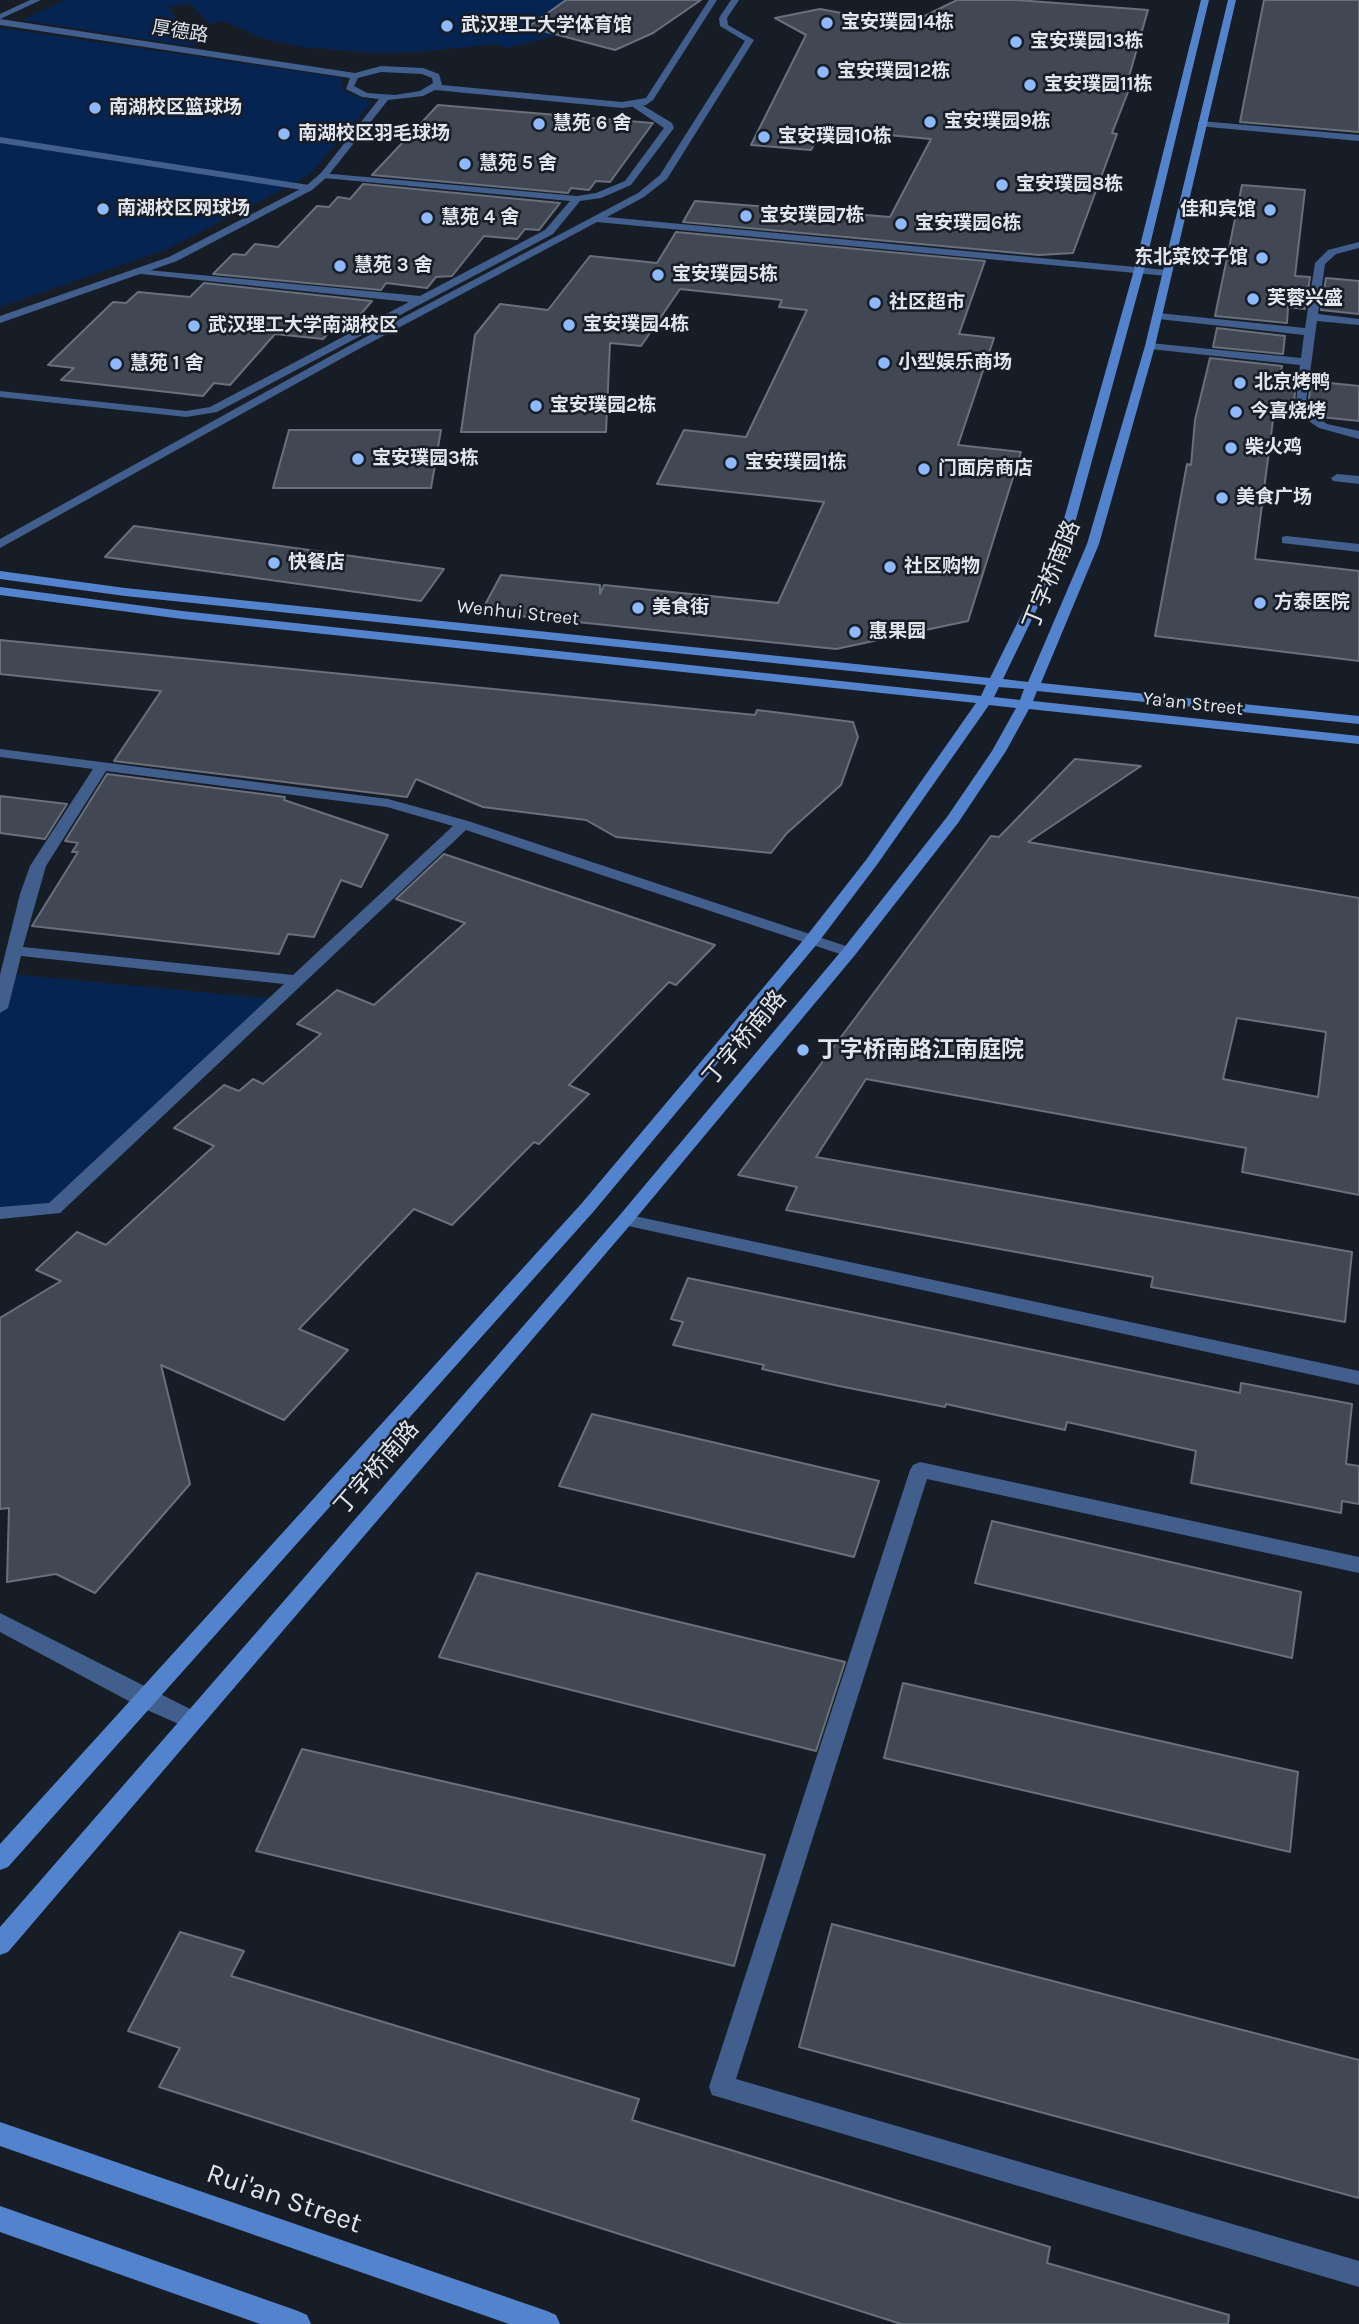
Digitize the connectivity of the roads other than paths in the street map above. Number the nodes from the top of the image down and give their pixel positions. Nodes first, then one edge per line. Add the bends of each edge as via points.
1 (37, 0) edge
2 (713, 0) edge
3 (735, 0) edge
4 (1205, 0) edge
5 (1232, 0) edge
6 (0, 20) edge
7 (355, 76) junction
8 (435, 88) junction
9 (384, 98) junction
10 (636, 105) junction
11 (1201, 124) junction
12 (1359, 138) edge
13 (0, 140) edge
14 (324, 175) junction
15 (309, 188) junction
16 (577, 199) junction
17 (595, 219) junction
18 (1359, 245) edge
19 (1139, 270) junction
20 (141, 271) junction
21 (1167, 273) junction
22 (424, 300) junction
23 (1158, 316) junction
24 (1312, 317) junction
25 (0, 320) edge
26 (1359, 322) edge
27 (1310, 332) junction
28 (1150, 346) junction
29 (1306, 362) junction
30 (0, 394) edge
31 (1359, 435) edge
32 (1337, 478) dead end
33 (1359, 480) edge
34 (1286, 540) dead end
35 (0, 544) edge
36 (1359, 548) edge
37 (0, 575) edge
38 (0, 591) edge
39 (995, 680) junction
40 (1034, 684) junction
41 (985, 701) junction
42 (1024, 706) junction
43 (1359, 720) edge
44 (1359, 740) edge
45 (0, 753) edge
46 (103, 765) junction
47 (463, 824) junction
48 (811, 940) junction
49 (15, 951) junction
50 (849, 952) junction
51 (294, 980) junction
52 (0, 1008) edge
53 (0, 1213) edge
54 (625, 1220) junction
55 (1359, 1378) edge
56 (1359, 1565) edge
57 (0, 1622) edge
58 (146, 1700) junction
59 (190, 1720) junction
60 (0, 1860) edge
61 (0, 1944) edge
62 (0, 2134) edge
63 (0, 2219) edge
64 (1359, 2274) edge
65 (298, 2324) edge
66 (547, 2324) edge

1 - 6 street
2 - 10 street via 649,100
3 - 17 street via 723,18 724,26 750,40 664,177
4 - 19 main road, 丁字桥南路
5 - 11 main road, 丁字桥南路
6 - 7 street, 厚德路
7 - 8 street via 381,69 414,69 436,76
7 - 9 street via 349,83 352,90
8 - 9 street via 415,96
8 - 10 street
9 - 14 street
10 - 16 street via 669,128 628,183
11 - 12 street
11 - 21 main road, 丁字桥南路
13 - 15 street
14 - 15 street
14 - 16 street
15 - 20 street
16 - 22 street via 549,232
17 - 19 street
17 - 35 street
18 - 24 street via 1332,253 1320,263
19 - 21 street
19 - 39 main road, 丁字桥南路 via 1063,541
20 - 22 street
20 - 25 street
21 - 23 main road, 丁字桥南路
22 - 30 street via 203,413
23 - 27 street
23 - 28 main road, 丁字桥南路
24 - 26 street
24 - 27 street
27 - 29 street
28 - 29 street
28 - 40 main road, 丁字桥南路 via 1093,544
29 - 31 street via 1299,410 1323,426
32 - 33 street
34 - 36 street
37 - 39 main road, Wenhui Street via 125,592
38 - 41 main road, Wenhui Street via 196,617
39 - 40 main road, Wenhui Street
39 - 41 main road, 丁字桥南路
40 - 42 main road, 丁字桥南路
40 - 43 main road, Ya'an Street
41 - 42 main road, Wenhui Street
41 - 48 main road, 丁字桥南路
42 - 44 main road, Ya'an Street
42 - 50 main road, 丁字桥南路 via 953,820
45 - 46 street
46 - 47 street via 349,796
46 - 49 street via 38,866
47 - 48 street
47 - 51 street
48 - 50 street
48 - 58 main road, 丁字桥南路 via 588,1207
49 - 51 street
49 - 52 street
50 - 54 main road, 丁字桥南路
51 - 53 street via 54,1209
54 - 55 street
54 - 59 main road, 丁字桥南路
56 - 64 street via 920,1469 721,2087
57 - 58 street
58 - 59 street
58 - 60 main road, 丁字桥南路
59 - 61 main road, 丁字桥南路
62 - 66 main road, Rui'an Street
63 - 65 main road

